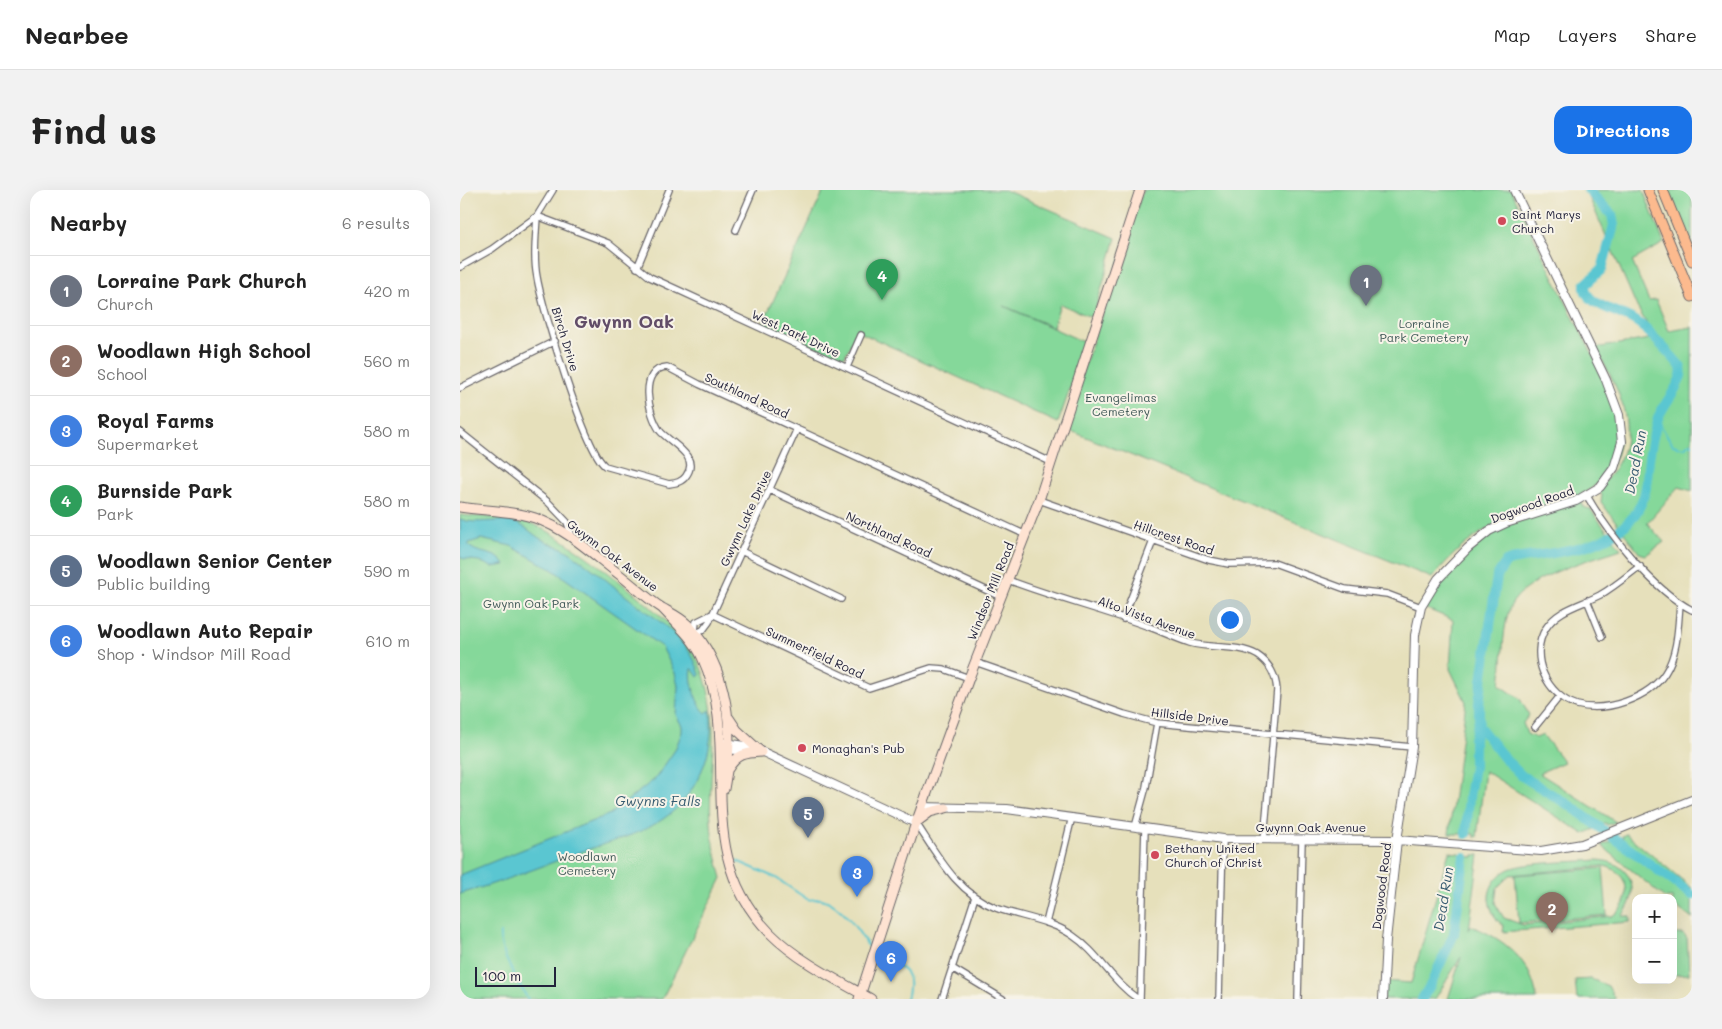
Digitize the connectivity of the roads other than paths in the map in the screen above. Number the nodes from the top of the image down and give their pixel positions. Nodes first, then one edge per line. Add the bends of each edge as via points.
1 (554, 190) edge
2 (669, 190) edge
3 (753, 190) edge
4 (1140, 190) edge
5 (1514, 190) edge
6 (1648, 190) edge
7 (1663, 190) edge
8 (537, 216) junction
9 (736, 230) dead end
10 (1692, 261) edge
11 (460, 267) edge
12 (637, 268) junction
13 (1692, 297) edge
14 (861, 335) dead end
15 (556, 341) junction
16 (847, 367) junction
17 (460, 388) edge
18 (797, 429) junction
19 (460, 432) edge
20 (601, 462) joint
21 (1051, 462) junction
22 (770, 490) junction
23 (1587, 496) junction
24 (1039, 500) junction
25 (460, 507) edge
26 (1026, 535) junction
27 (572, 539) junction
28 (1153, 541) junction
29 (741, 551) junction
30 (1640, 566) junction
31 (1008, 580) junction
32 (1001, 597) junction
33 (841, 599) dead end
34 (1588, 600) junction
35 (1680, 603) junction
36 (1421, 607) junction
37 (1692, 610) edge
38 (712, 614) junction
39 (1123, 619) junction
40 (692, 634) junction
41 (1602, 637) dead end
42 (975, 662) junction
43 (969, 678) junction
44 (1560, 696) junction
45 (728, 715) junction
46 (1157, 723) junction
47 (1535, 727) dead end
48 (1274, 735) junction
49 (719, 746) junction
50 (729, 747) junction
51 (1412, 747) junction
52 (761, 752) junction
53 (727, 771) junction
54 (721, 799) junction
55 (1692, 800) edge
56 (922, 808) junction
57 (946, 808) junction
58 (1072, 817) junction
59 (916, 823) junction
60 (1135, 827) junction
61 (1145, 828) junction
62 (1224, 839) junction
63 (1264, 840) junction
64 (1302, 840) junction
65 (1397, 840) junction
66 (975, 897) junction
67 (1046, 923) junction
68 (952, 968) junction
69 (860, 996) edge
70 (871, 999) edge
71 (942, 999) edge
72 (1002, 999) edge
73 (1139, 999) edge
74 (1219, 999) edge
75 (1298, 999) edge
76 (1383, 999) edge

1 - 8 street
2 - 12 street
3 - 9 street
4 - 21 main road, Windsor Mill Road
5 - 23 street, Dogwood Road via 1606,380 1619,414 1622,442 1617,460 1606,481
6 - 13 main road
7 - 10 main road
8 - 11 street via 492,249
8 - 12 street, West Park Drive via 600,239 616,248
8 - 15 street, Birch Drive via 537,277
12 - 16 street, West Park Drive via 650,277
14 - 16 street
15 - 17 street
15 - 20 street, Birch Drive via 581,423
16 - 21 street, West Park Drive
18 - 20 street, Southland Road via 699,384 672,368 662,367 653,372 648,382 652,413 660,431 687,456 690,467 686,477 674,484 662,483 610,468
18 - 22 street, Gwynn Lake Drive
18 - 26 street, Southland Road
19 - 27 street via 548,502 567,522
21 - 24 main road, Windsor Mill Road
22 - 29 street, Gwynn Lake Drive
22 - 32 street, Northland Road
23 - 30 street
23 - 36 street, Dogwood Road via 1506,523 1489,532 1438,579
24 - 26 main road, Windsor Mill Road
24 - 28 street, Hillcrest Road
25 - 27 main road, Gwynn Oak Avenue via 525,515
26 - 31 main road, Windsor Mill Road
27 - 40 main road, Gwynn Oak Avenue via 686,623
28 - 36 street, Hillcrest Road via 1219,563 1265,561 1286,566 1345,589 1387,594
28 - 39 street
29 - 33 street
29 - 38 street, Gwynn Lake Drive
30 - 34 street
30 - 35 street via 1659,588
31 - 32 main road, Windsor Mill Road
31 - 39 street, Alto Vista Avenue
32 - 42 main road, Windsor Mill Road
34 - 41 street
34 - 44 street via 1558,615 1542,637 1540,664 1548,682
35 - 37 street
35 - 44 street via 1674,652 1666,673 1652,688 1632,699 1595,707 1576,705
36 - 51 street, Dogwood Road via 1415,635
38 - 40 street, Gwynn Lake Drive via 704,630
38 - 40 street, Gwynn Lake Drive via 696,622
38 - 43 street, Summerfield Road via 869,688 930,668 944,669
39 - 48 street, Alto Vista Avenue via 1200,646 1246,651 1259,656 1277,683
40 - 45 main road, Gwynn Oak Avenue via 704,643 714,664
40 - 49 main road, Gwynn Oak Avenue via 712,686
42 - 43 main road, Windsor Mill Road
42 - 46 street, Hillside Drive
43 - 56 main road, Windsor Mill Road
44 - 47 street
45 - 50 main road, Gwynn Oak Avenue
45 - 52 main road via 737,730
46 - 48 street, Hillside Drive
46 - 60 street
48 - 51 street, Hillside Drive
48 - 63 street, Alto Vista Avenue
49 - 50 street
49 - 54 main road, Gwynn Oak Avenue
50 - 52 street via 746,745
50 - 53 main road, Gwynn Oak Avenue
51 - 65 street, Dogwood Road
52 - 53 main road via 741,754
52 - 59 street
53 - 54 main road, Gwynn Oak Avenue
54 - 69 main road via 726,855 734,881 750,908 779,942
55 - 65 street, Gwynn Oak Avenue via 1568,848 1541,852
56 - 57 street, Gwynn Oak Avenue
56 - 59 main road, Windsor Mill Road
57 - 58 street, Gwynn Oak Avenue via 1007,809
57 - 59 main road via 930,812
58 - 60 street, Gwynn Oak Avenue
58 - 67 street
59 - 66 street via 950,874
59 - 69 main road, Windsor Mill Road
60 - 61 street, Gwynn Oak Avenue
61 - 62 street, Gwynn Oak Avenue
61 - 73 street
62 - 63 street, Gwynn Oak Avenue
62 - 74 street
63 - 64 street, Gwynn Oak Avenue
64 - 65 street, Gwynn Oak Avenue
64 - 75 street
65 - 76 street, Dogwood Road
66 - 67 street via 996,908
66 - 68 street
67 - 73 street via 1075,936 1121,986
68 - 71 street
68 - 72 street
69 - 70 main road

